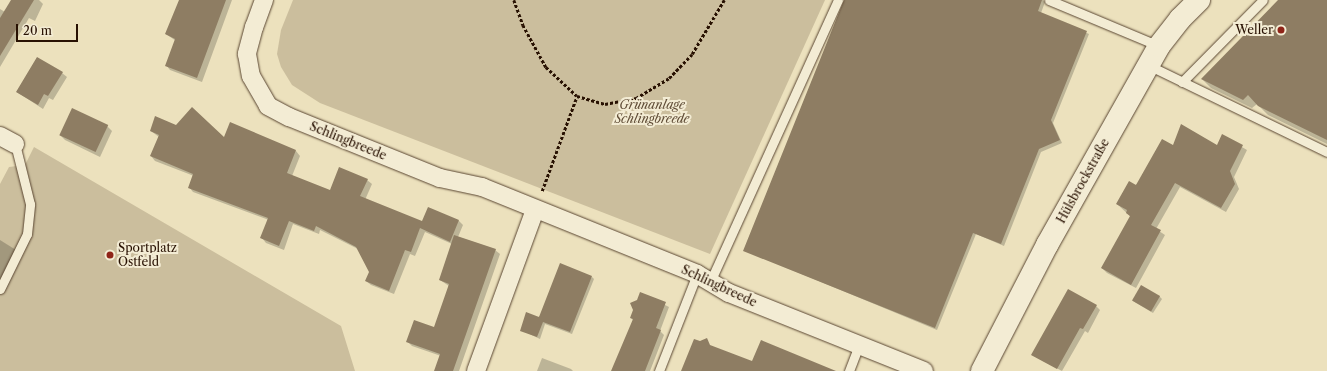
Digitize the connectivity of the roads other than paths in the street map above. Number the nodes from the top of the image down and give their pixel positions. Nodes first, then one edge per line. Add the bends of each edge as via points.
1 (264, 0) edge
2 (838, 0) edge
3 (1049, 0) edge
4 (1199, 0) edge
5 (1262, 0) edge
6 (1159, 46) junction
7 (1148, 66) junction
8 (1182, 82) junction
9 (7, 140) edge
10 (1327, 152) edge
11 (535, 210) junction
12 (703, 278) junction
13 (0, 289) edge
14 (859, 345) junction
15 (476, 371) edge
16 (660, 371) edge
17 (849, 371) edge
18 (924, 371) edge
19 (982, 371) edge

1 - 11 street, Schlingbreede via 247,54 252,76 268,106 289,117 440,178 482,187
2 - 12 lane
3 - 6 lane
4 - 6 street, Hülsbrockstraße
5 - 8 lane
6 - 7 street, Hülsbrockstraße
7 - 8 lane
7 - 19 street, Hülsbrockstraße via 1047,245
8 - 10 lane
9 - 13 lane via 30,204 27,234
11 - 12 street, Schlingbreede
11 - 15 street
12 - 14 street, Schlingbreede via 729,293
12 - 16 lane
14 - 17 lane
14 - 18 street, Schlingbreede

